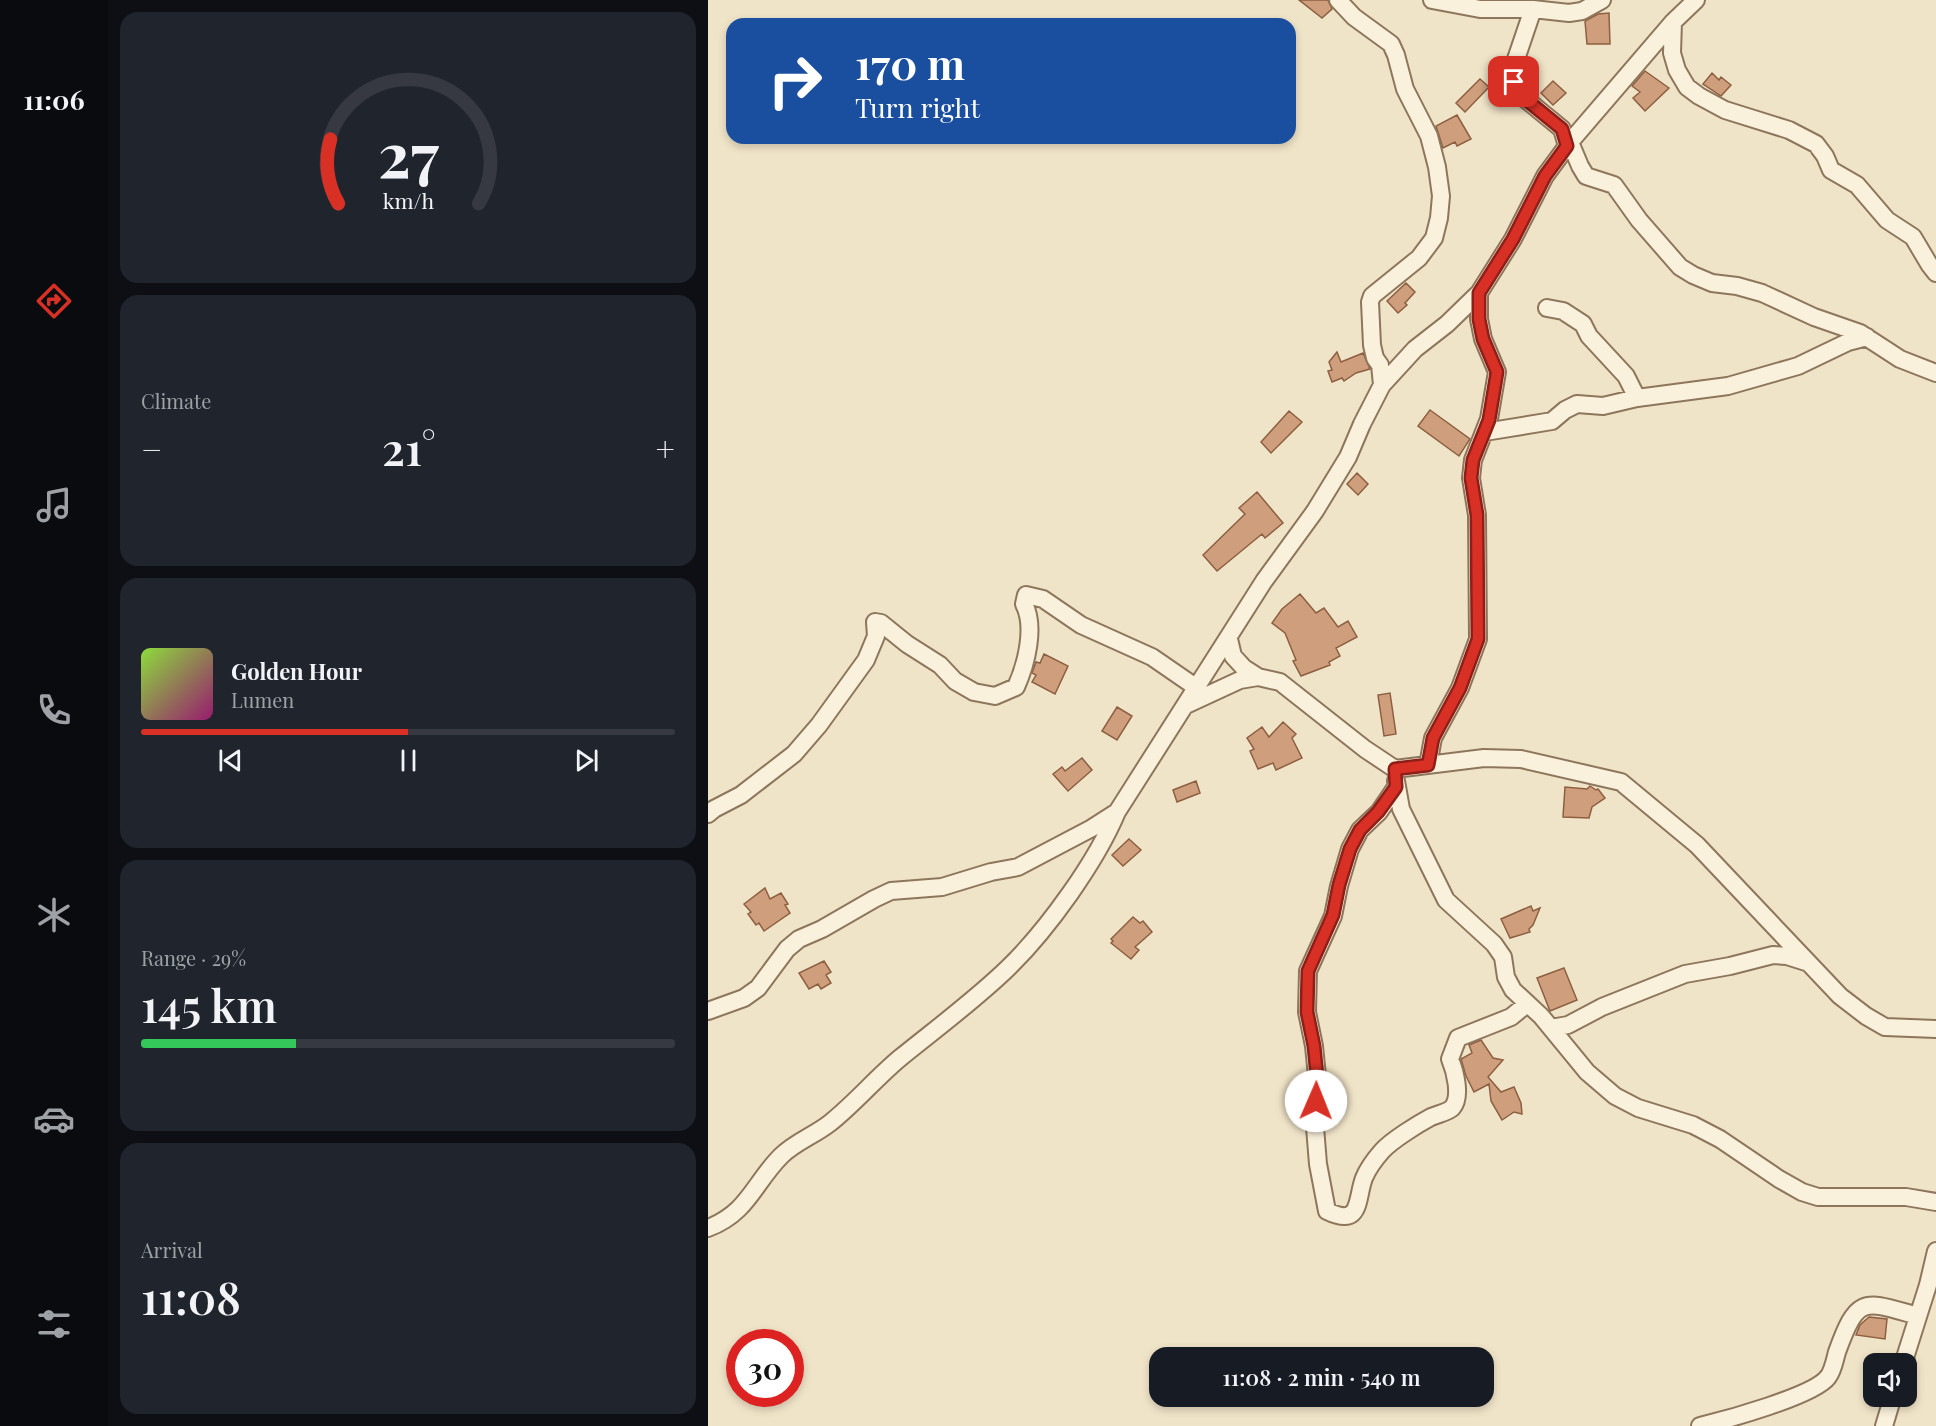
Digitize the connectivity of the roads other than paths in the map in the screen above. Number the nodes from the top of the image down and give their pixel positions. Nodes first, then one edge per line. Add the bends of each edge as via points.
1 (1338, 0) edge
2 (1431, 0) edge
3 (1602, 0) edge
4 (1696, 0) edge
5 (1533, 9) junction
6 (1673, 22) junction
7 (1566, 139) junction
8 (1936, 273) edge
9 (1479, 293) junction
10 (1547, 308) dead end
11 (1868, 337) junction
12 (1387, 367) junction
13 (1936, 373) edge
14 (1637, 398) junction
15 (1485, 432) junction
16 (1229, 639) junction
17 (1258, 677) junction
18 (1197, 688) junction
19 (1185, 706) junction
20 (1428, 765) junction
21 (1395, 769) junction
22 (1396, 787) junction
23 (1117, 812) junction
24 (708, 814) edge
25 (1809, 964) junction
26 (1527, 1004) junction
27 (708, 1011) edge
28 (1551, 1028) junction
29 (1936, 1029) edge
30 (1936, 1202) edge
31 (708, 1228) edge
32 (1936, 1251) edge
33 (1918, 1316) junction
34 (1906, 1353) edge
35 (1890, 1407) edge
36 (1700, 1426) edge
37 (1884, 1426) edge

1 - 12 street via 1390,44 1396,55 1405,89 1429,136 1441,196 1434,238 1419,258 1372,296 1370,302 1375,358
2 - 5 street via 1480,9
3 - 5 street via 1575,12
4 - 6 street
5 - 7 street via 1513,68 1514,82 1523,97
6 - 7 street via 1581,128
6 - 8 street via 1672,53 1687,87 1725,110 1789,130 1816,144 1831,170 1857,185 1887,220 1913,237
7 - 9 street via 1513,239
7 - 11 street via 1586,176 1614,185 1680,267 1712,283 1762,293
9 - 12 street via 1448,324
9 - 15 street via 1483,339 1497,372
10 - 14 street via 1563,311 1583,324 1589,336 1626,376
11 - 13 street via 1900,359
11 - 14 street via 1848,342 1798,366 1748,380
12 - 16 street via 1348,458
14 - 15 street via 1603,406 1577,404 1552,421
15 - 20 street via 1473,460 1471,478 1477,515 1478,639 1460,688 1433,738
16 - 17 street via 1233,656
16 - 18 street
17 - 19 street via 1240,680
17 - 21 street via 1280,682
18 - 19 street
18 - 24 street via 1152,657 1081,625 1043,599 1026,595 1029,645 1022,675 1016,687 995,696 974,693 875,622 876,636 866,660 794,754 741,795
19 - 23 street
20 - 21 street
20 - 25 street via 1484,758 1521,759 1622,782 1697,845
21 - 22 street
22 - 26 street via 1401,809 1446,900 1494,944 1503,957 1513,990
22 - 26 street via 1360,830 1350,849 1333,915 1308,971 1307,1012 1318,1086 1314,1125 1327,1211 1339,1217 1351,1214 1359,1205 1365,1176 1388,1144 1420,1123 1452,1109 1458,1098 1450,1059 1458,1038 1511,1017
23 - 27 street via 1018,867 942,887 891,891 874,899 799,939 758,988 744,998
23 - 31 street via 1056,913 1008,968 829,1123 782,1155 733,1215
25 - 28 street via 1773,955 1685,974 1620,999 1568,1025
25 - 29 street via 1840,996 1885,1027
26 - 28 street
28 - 30 street via 1587,1072 1616,1096 1638,1108 1693,1125 1803,1192 1818,1197 1906,1197
32 - 33 street
33 - 34 street
33 - 36 street via 1881,1306 1868,1305 1857,1310 1847,1325 1828,1377 1820,1384 1755,1410
35 - 37 street

